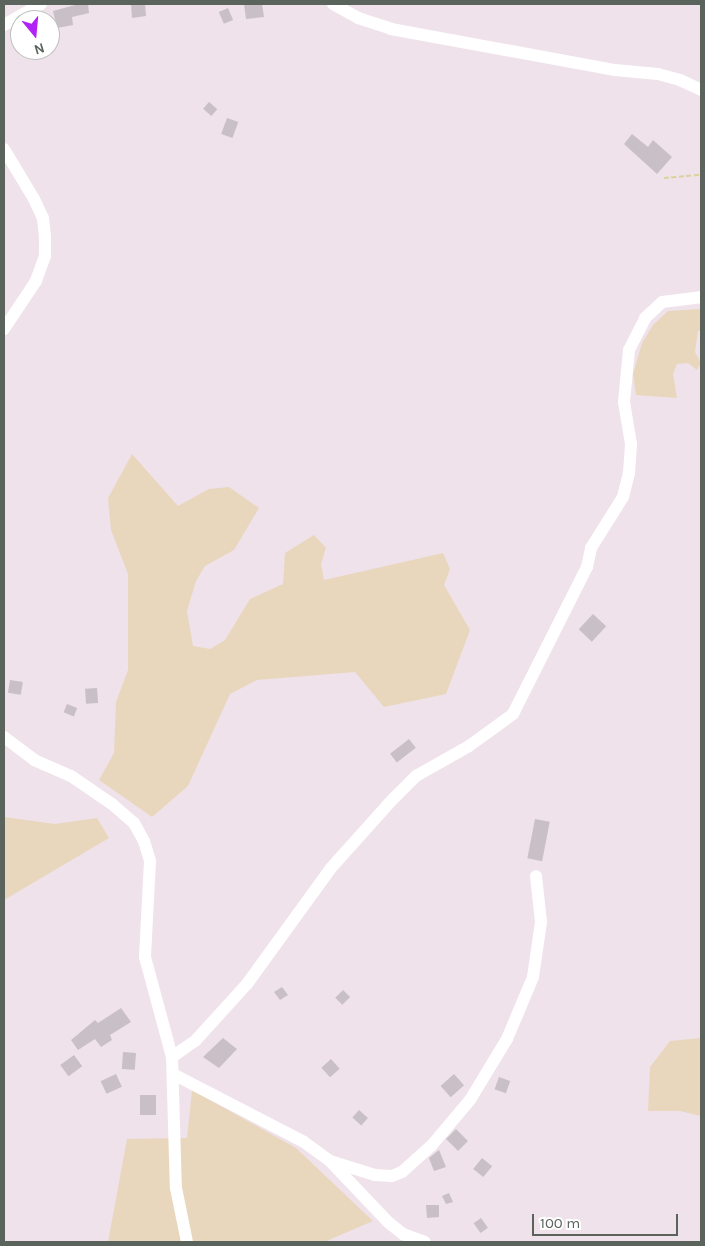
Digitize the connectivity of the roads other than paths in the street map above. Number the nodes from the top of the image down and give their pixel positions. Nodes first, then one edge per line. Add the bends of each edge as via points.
1 (41, 4) edge
2 (333, 4) edge
3 (4, 25) edge
4 (701, 90) edge
5 (4, 149) edge
6 (701, 297) edge
7 (4, 329) edge
8 (4, 737) edge
9 (536, 876) dead end
10 (172, 1057) junction
11 (173, 1074) junction
12 (330, 1161) junction
13 (187, 1242) edge
14 (425, 1242) edge

1 - 3 street
2 - 4 street via 358,18 391,29 615,70 658,74
5 - 7 street via 43,218 45,256 36,281
6 - 10 street via 662,302 645,318 629,350 624,402 631,444 623,497 591,548 587,566 513,714 469,746 416,776 393,799 331,868 236,997 196,1040
8 - 10 street via 34,760 71,776 112,804 134,823 144,841 150,869 145,957
9 - 12 street via 541,922 534,977 507,1039 470,1100 432,1145 402,1172 392,1176 375,1175
10 - 11 street
11 - 12 street via 267,1121
11 - 13 street via 176,1188
12 - 14 street via 388,1222 403,1234

